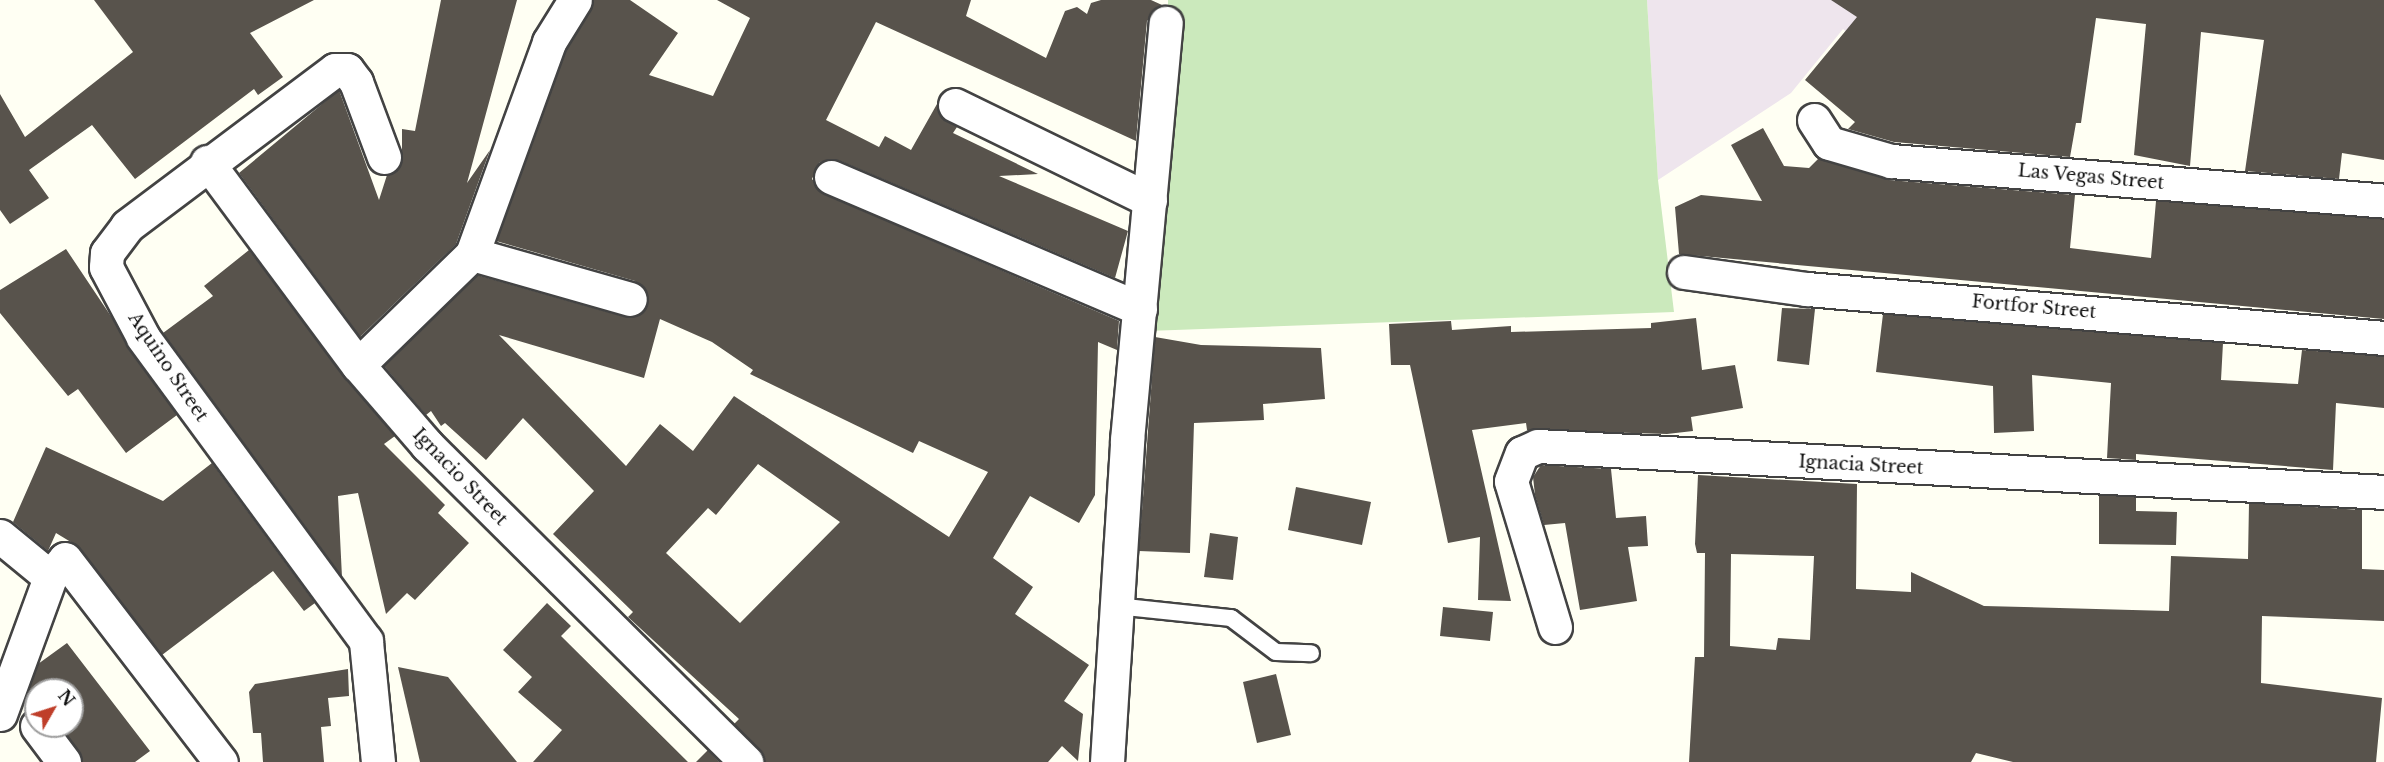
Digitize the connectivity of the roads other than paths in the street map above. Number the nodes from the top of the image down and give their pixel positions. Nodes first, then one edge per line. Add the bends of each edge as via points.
1 (575, 0) edge
2 (1166, 23) dead end
3 (955, 105) dead end
4 (1814, 120) dead end
5 (384, 157) dead end
6 (207, 162) junction
7 (831, 177) dead end
8 (1150, 200) junction
9 (2384, 201) edge
10 (472, 254) junction
11 (1684, 272) dead end
12 (630, 299) dead end
13 (1140, 309) junction
14 (2384, 338) edge
15 (358, 365) junction
16 (2384, 492) edge
17 (0, 536) edge
18 (53, 570) junction
19 (1116, 606) junction
20 (1555, 627) dead end
21 (1311, 652) dead end
22 (5, 702) edge
23 (24, 716) edge
24 (46, 738) edge
25 (63, 762) edge
26 (221, 762) edge
27 (378, 762) edge
28 (746, 762) edge
29 (1107, 762) edge

1 - 10 street via 549,42
2 - 8 street
3 - 8 street
4 - 9 street, Las Vegas Street via 1829,143 1891,161
5 - 6 street, Aquino Street via 356,81 347,70 334,70
6 - 15 street, Ignacio Street
6 - 27 street, Aquino Street via 127,226 107,253 106,267 143,337 366,641
7 - 13 street
8 - 13 street
10 - 12 street
10 - 15 street
11 - 14 street, Fortfor Street via 1807,289
13 - 19 street
15 - 28 street, Ignacio Street via 427,445
16 - 20 street, Ignacia Street via 1538,446 1522,453 1511,481
17 - 18 street
18 - 22 street
18 - 26 street via 74,563
19 - 21 lane via 1231,618 1276,652
19 - 29 street
22 - 23 street
24 - 25 street

